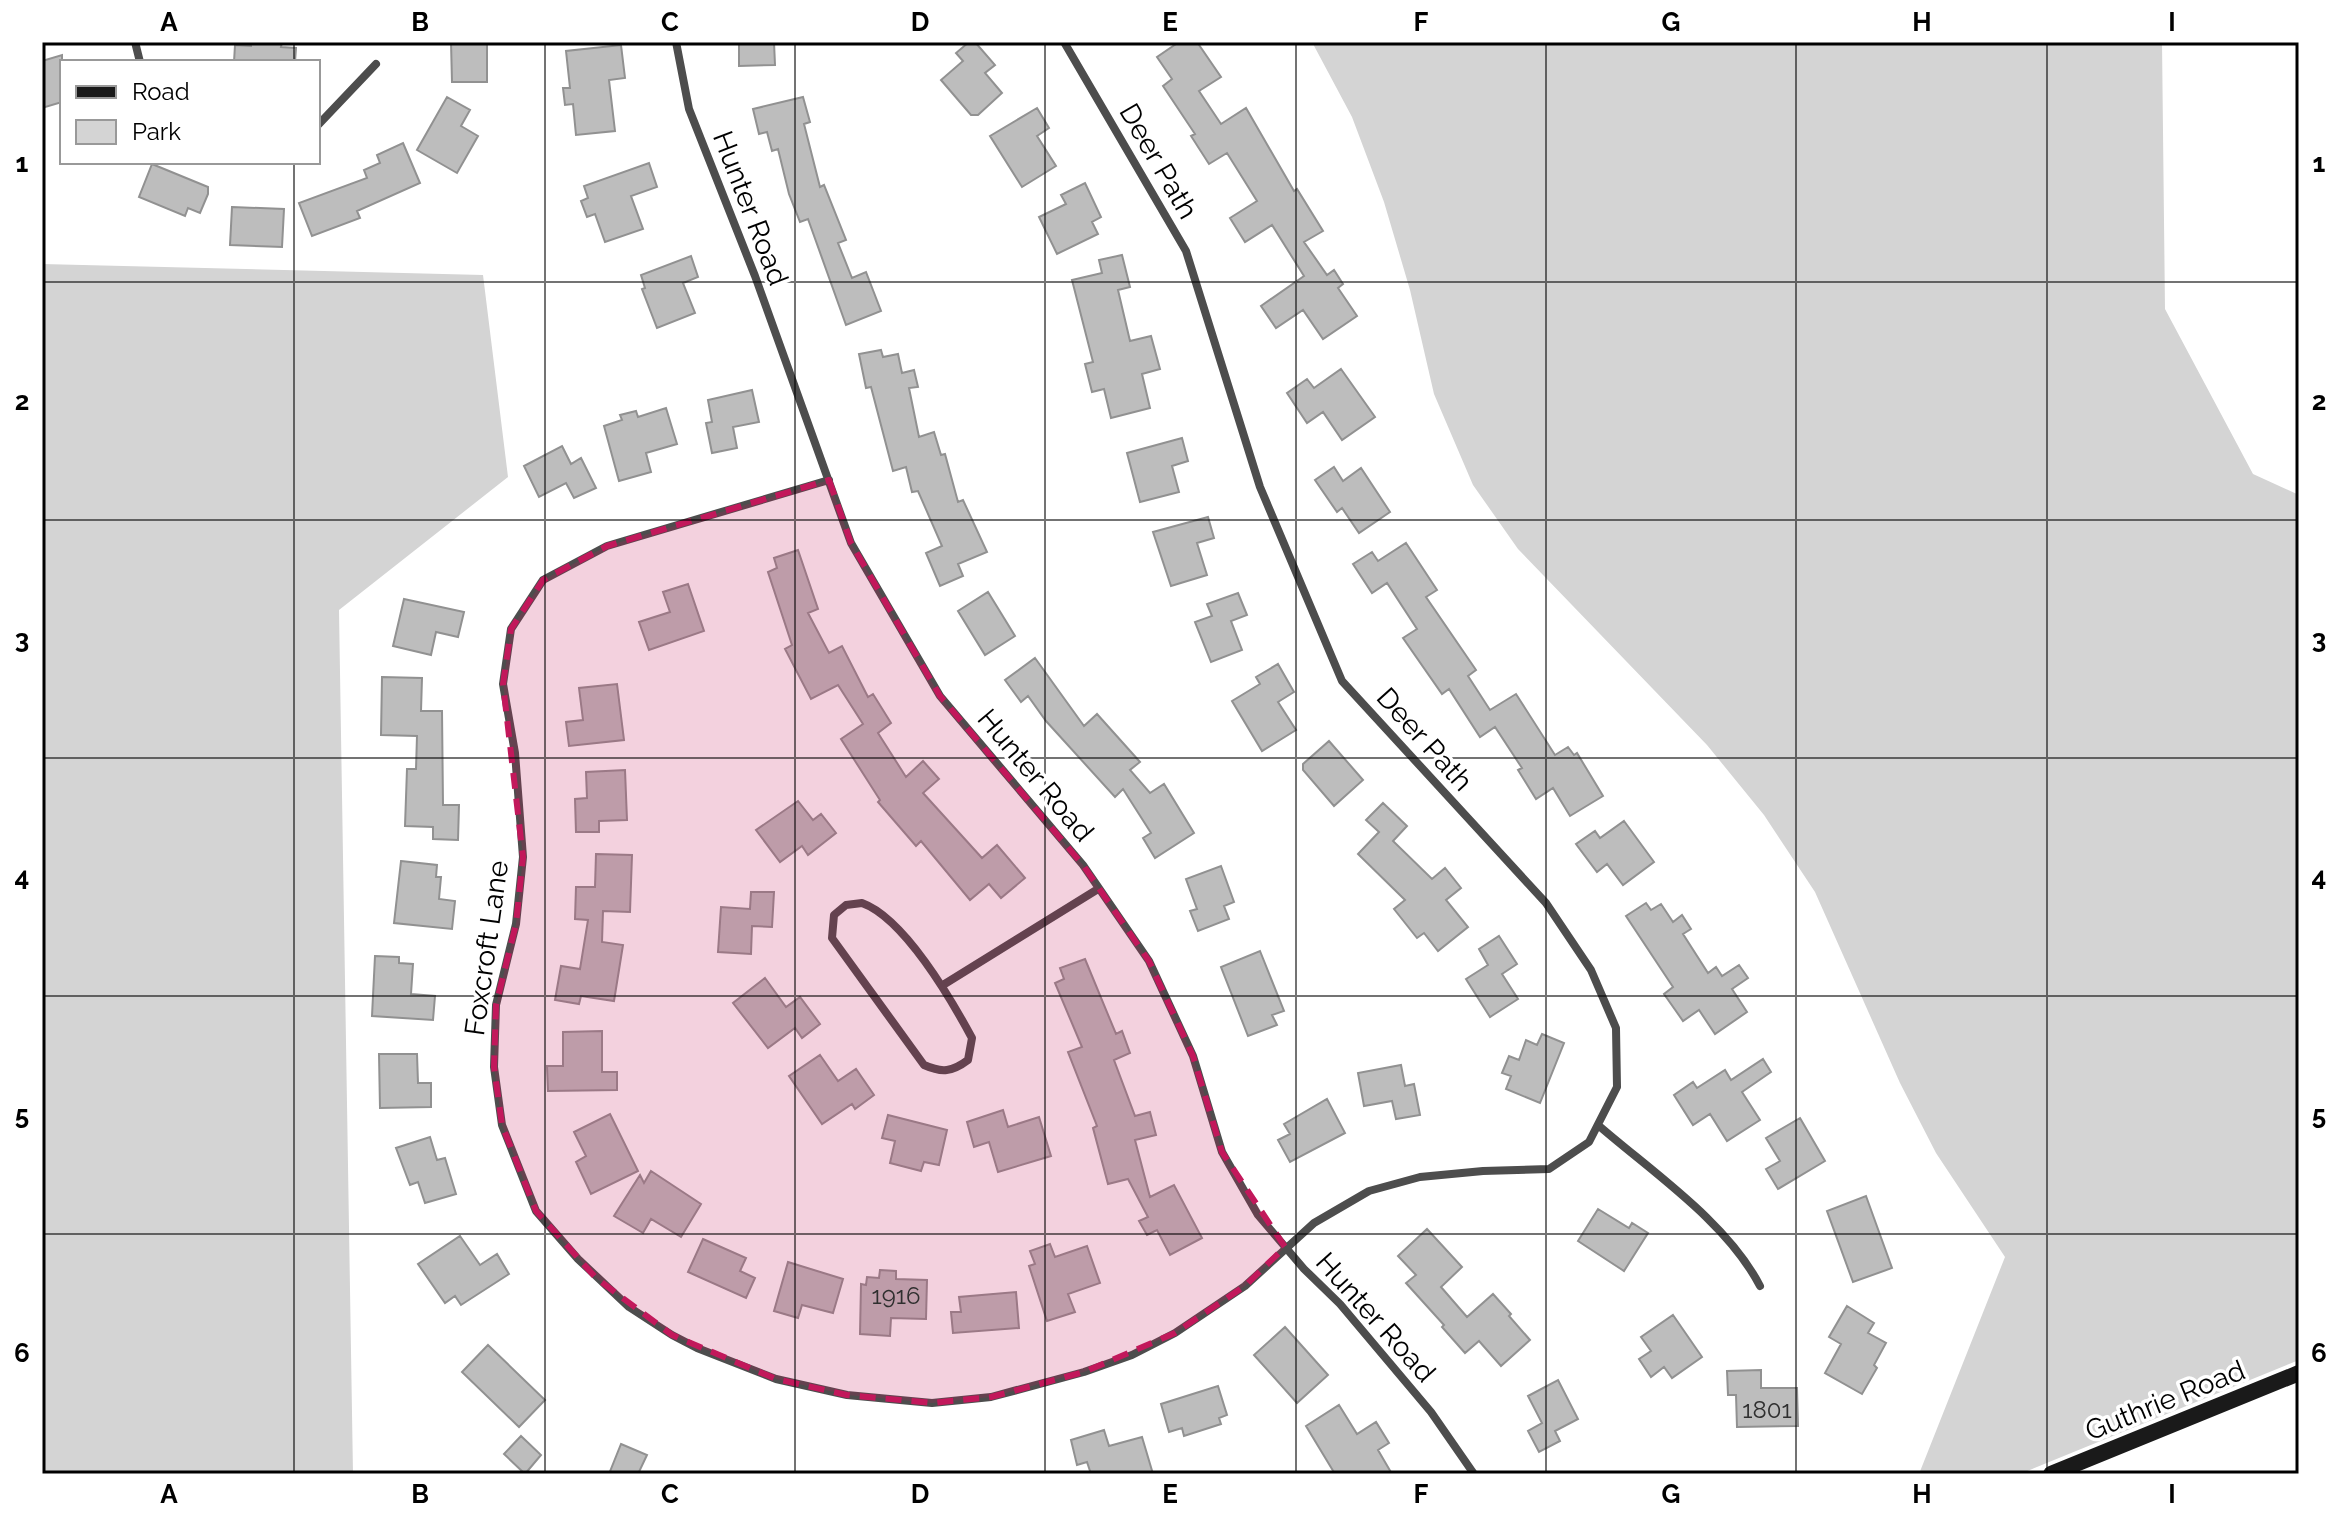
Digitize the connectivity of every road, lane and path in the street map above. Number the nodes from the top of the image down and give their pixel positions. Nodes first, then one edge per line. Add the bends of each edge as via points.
1 (676, 42) edge
2 (1064, 42) edge
3 (376, 64) dead end
4 (320, 123) edge
5 (829, 480) junction
6 (1098, 889) junction
7 (943, 985) junction
8 (1598, 1125) junction
9 (1285, 1247) junction
10 (1760, 1286) dead end
11 (2299, 1373) edge
12 (1474, 1474) edge
13 (2051, 1474) edge

1 - 5 street, Hunter Road via 689,109
2 - 8 street, Deer Path via 1186,251 1260,487 1342,681 1546,903 1591,970 1616,1028 1617,1087
3 - 4 street
5 - 6 street, Hunter Road via 851,543 940,696
5 - 9 street, Foxcroft Lane via 607,546 543,580 511,629 503,684 523,857 516,924 496,1005 494,1067 502,1125 536,1211 629,1307 697,1348 776,1379 847,1395 932,1403 991,1397 1132,1355 1245,1286
6 - 7 street
6 - 9 street, Hunter Road via 1149,961 1193,1056 1222,1152 1258,1215
7 - 7 street via 884,913 862,903 846,905 834,915 832,938 842,953 924,1065 940,1072 968,1060 972,1038
8 - 9 street, Deer Path via 1589,1142 1549,1169 1420,1177 1369,1191
8 - 10 street via 1720,1230
9 - 12 street, Hunter Road via 1431,1412
11 - 13 street, Guthrie Road

